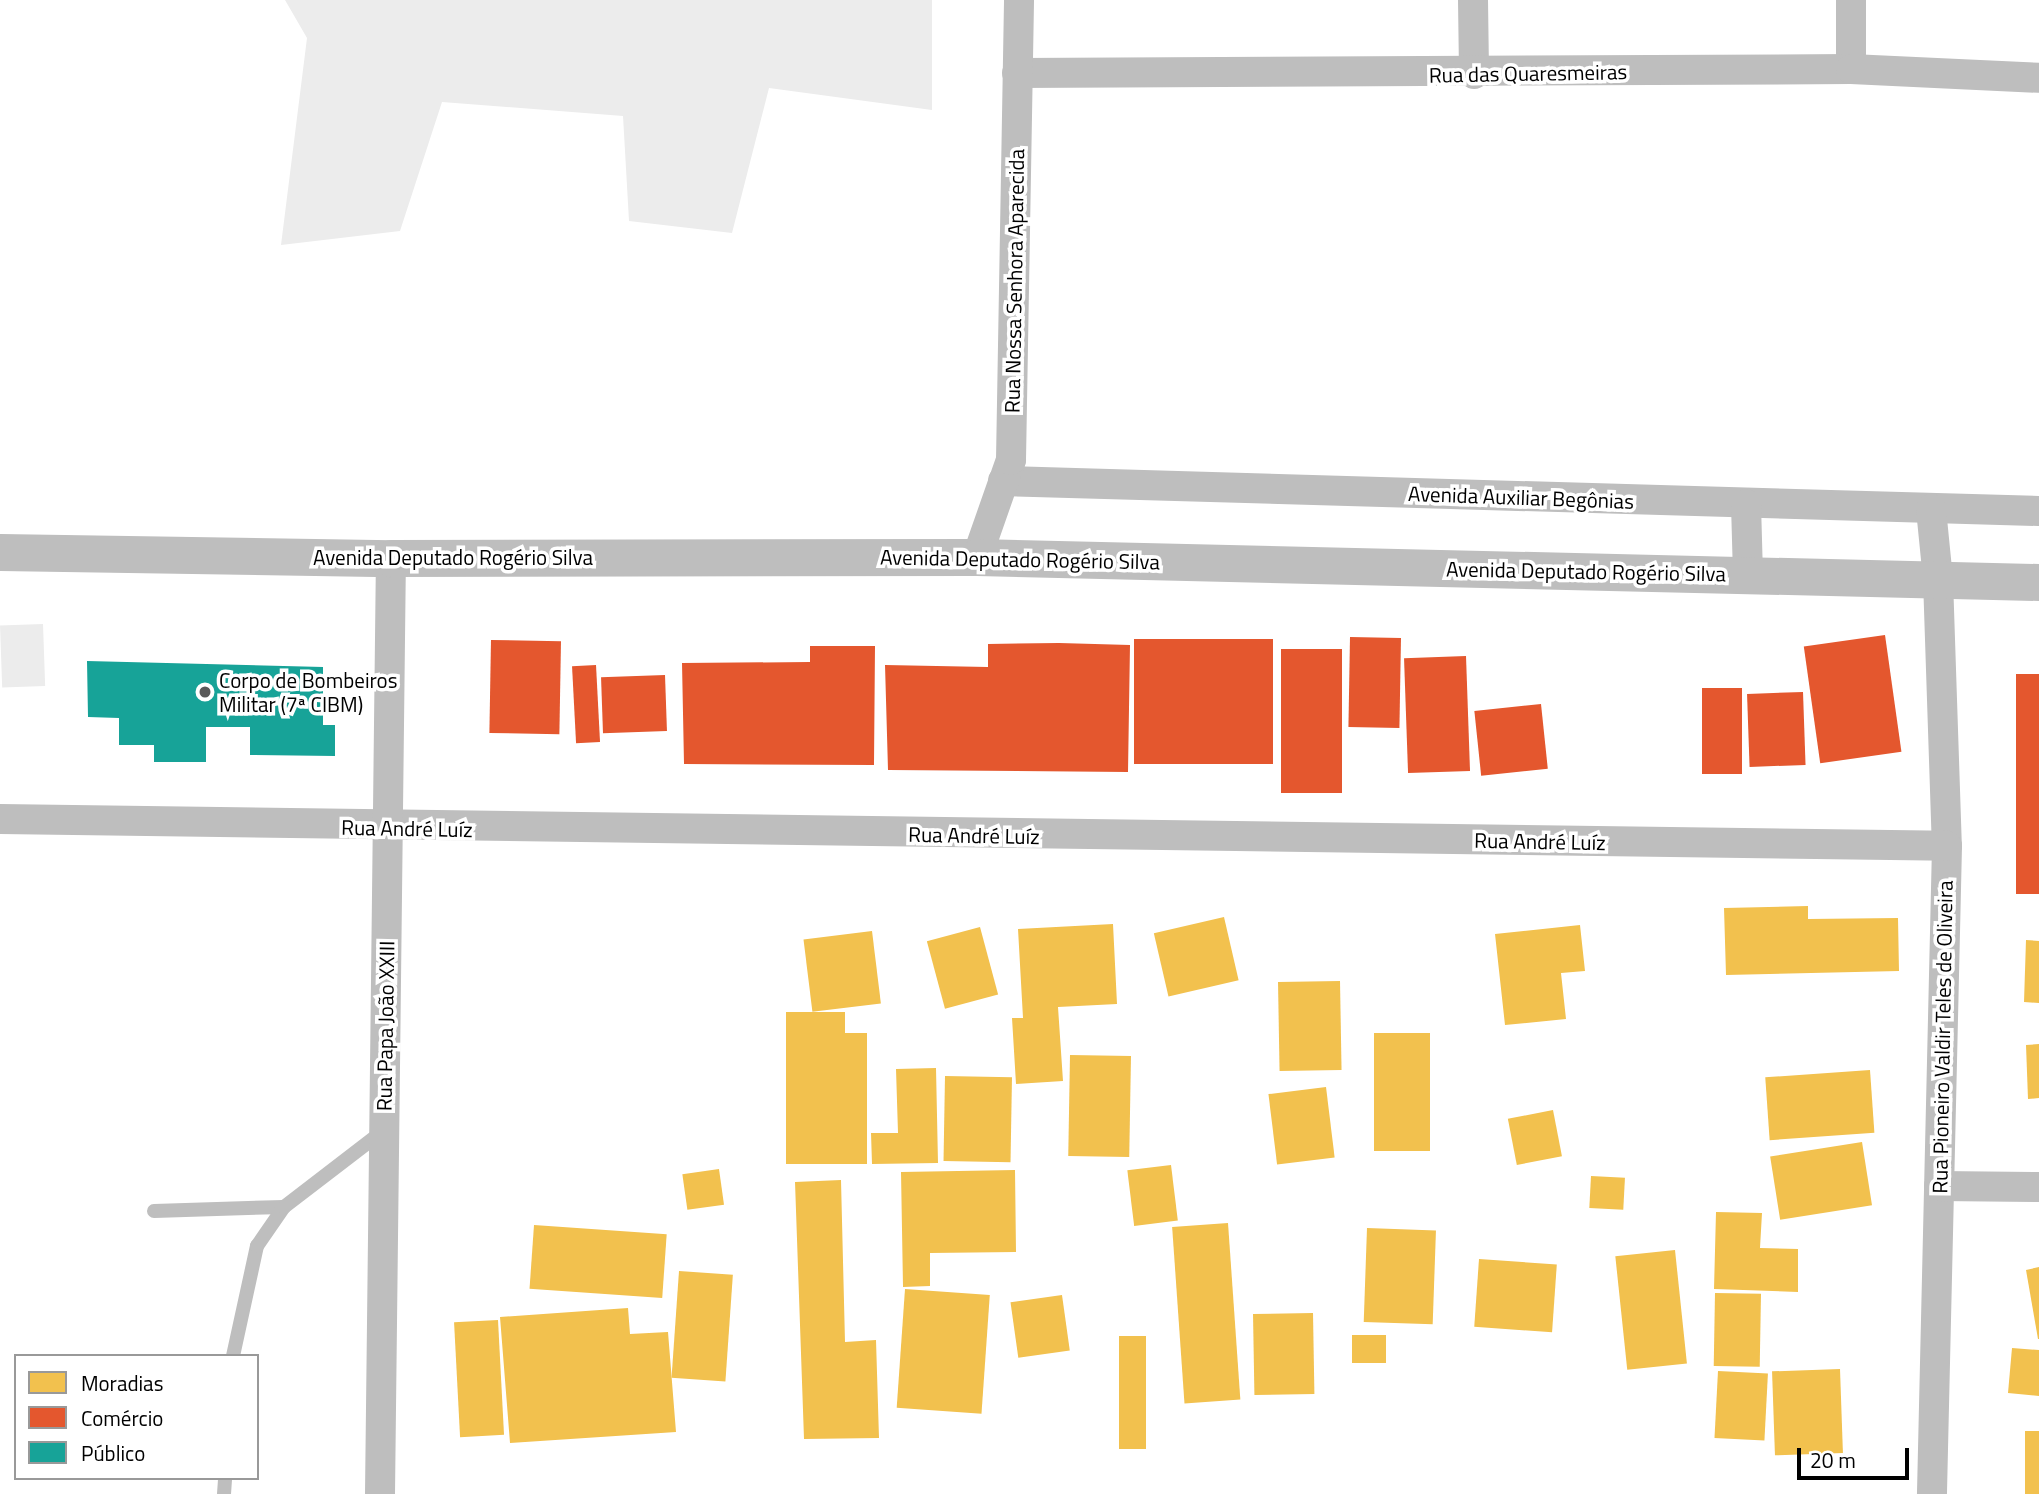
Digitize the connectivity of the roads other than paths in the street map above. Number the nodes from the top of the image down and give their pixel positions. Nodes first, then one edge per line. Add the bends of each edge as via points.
1 (1018, 0) edge
2 (1473, 0) edge
3 (1851, 0) edge
4 (1852, 69) junction
5 (1017, 73) junction
6 (1474, 74) junction
7 (2039, 78) edge
8 (1003, 481) junction
9 (1746, 504) junction
10 (1931, 509) junction
11 (2039, 511) edge
12 (0, 552) edge
13 (977, 557) junction
14 (391, 558) junction
15 (1748, 575) junction
16 (1938, 579) junction
17 (2039, 582) edge
18 (0, 819) edge
19 (388, 828) junction
20 (1947, 846) junction
21 (384, 1130) junction
22 (1939, 1186) junction
23 (2039, 1187) edge
24 (284, 1207) junction
25 (154, 1211) dead end
26 (233, 1354) edge
27 (380, 1494) edge
28 (1932, 1494) edge

1 - 5 street, Rua Nossa Senhora Aparecida
2 - 6 street
3 - 4 street
4 - 6 street, Rua das Quaresmeiras
4 - 7 street, Rua das Quaresmeiras
5 - 6 street, Rua das Quaresmeiras
5 - 8 street, Rua Nossa Senhora Aparecida via 1010,460
8 - 9 street, Avenida Auxiliar Begônias
8 - 13 street, Rua Nossa Senhora Aparecida
9 - 10 street, Avenida Auxiliar Begônias
9 - 15 street
10 - 11 street, Avenida Auxiliar Begônias
10 - 16 street, Rua Pioneiro Valdir Teles de Oliveira
12 - 14 street, Avenida Deputado Rogério Silva
13 - 14 street, Avenida Deputado Rogério Silva
13 - 15 street, Avenida Deputado Rogério Silva
14 - 19 street, Rua Papa João XXIII
15 - 16 street, Avenida Deputado Rogério Silva
16 - 17 street, Avenida Deputado Rogério Silva
16 - 20 street, Rua Pioneiro Valdir Teles de Oliveira
18 - 19 street, Rua André Luíz
19 - 20 street, Rua André Luíz
19 - 21 street, Rua Papa João XXIII
20 - 22 street, Rua Pioneiro Valdir Teles de Oliveira
21 - 24 lane
21 - 27 street, Rua Papa João XXIII
22 - 23 street
22 - 28 street, Rua Pioneiro Valdir Teles de Oliveira
24 - 25 lane
24 - 26 lane via 257,1246

